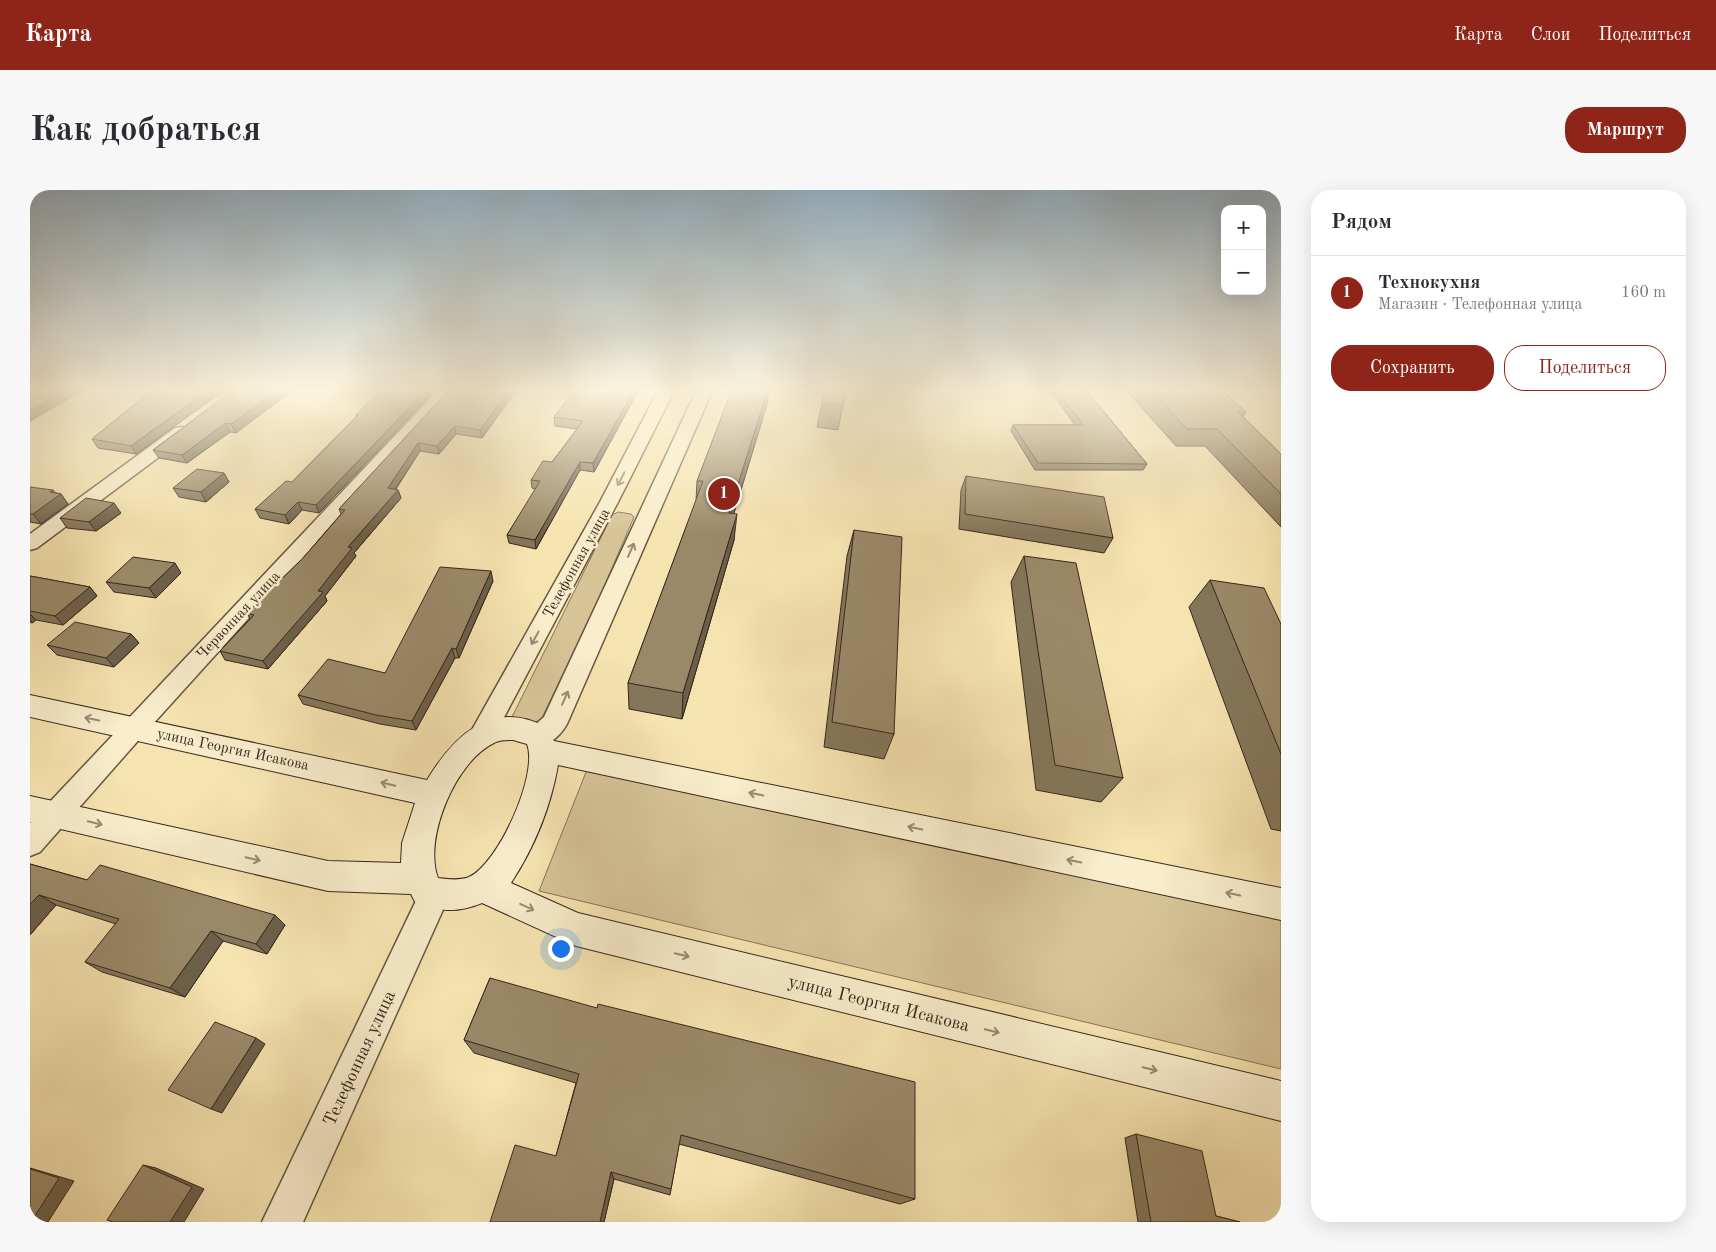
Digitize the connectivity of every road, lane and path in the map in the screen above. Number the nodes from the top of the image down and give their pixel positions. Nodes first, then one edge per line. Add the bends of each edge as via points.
1 (175, 437) edge
2 (403, 437) edge
3 (643, 437) edge
4 (683, 437) edge
5 (30, 544) edge
6 (30, 706) edge
7 (134, 728) junction
8 (482, 735) junction
9 (540, 743) junction
10 (435, 795) junction
11 (43, 812) edge
12 (30, 843) edge
13 (428, 886) junction
14 (483, 886) junction
15 (1281, 904) edge
16 (1281, 1101) edge
17 (282, 1222) edge

1 - 5 street
2 - 7 street, Червонная улица
3 -> 8 street, Телефонная улица
9 -> 4 street via 554,724
7 -> 6 street, улица Георгия Исакова
10 -> 7 street, улица Георгия Исакова
7 - 11 street, Червонная улица
8 - 9 street via 513,729 525,731
8 - 10 street via 453,763
9 - 14 street via 542,774 527,823 499,873
15 -> 9 street
10 - 13 street via 421,832 417,857
11 - 12 street, Червонная улица
11 -> 13 street via 328,876
13 - 14 street via 446,896 469,893
13 - 17 street, Телефонная улица
14 -> 16 street, улица Георгия Исакова via 576,929

